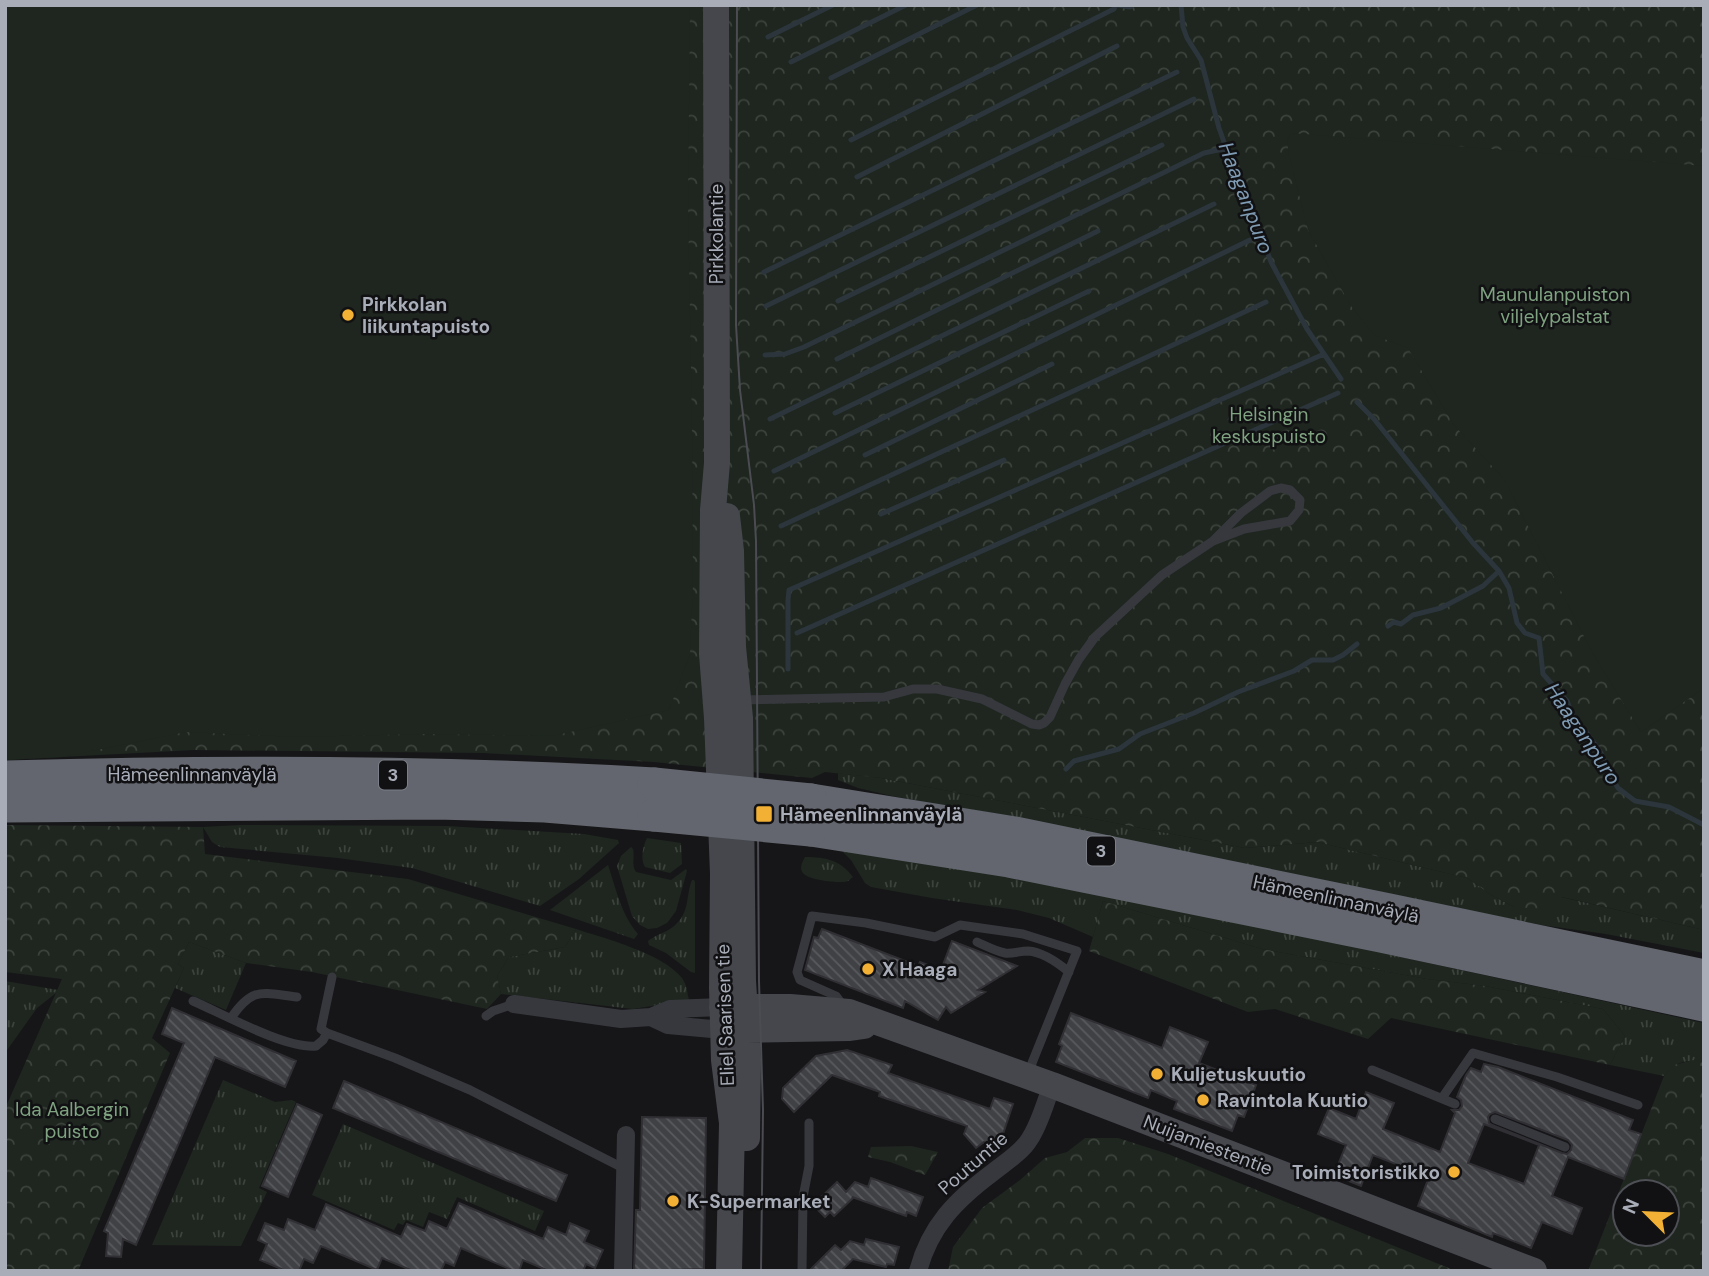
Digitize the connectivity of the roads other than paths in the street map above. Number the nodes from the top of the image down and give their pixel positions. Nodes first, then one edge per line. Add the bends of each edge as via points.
1 (716, 5) edge
2 (717, 463) junction
3 (1213, 541) junction
4 (739, 700) junction
5 (730, 760) junction
6 (5, 777) edge
7 (654, 799) junction
8 (5, 806) edge
9 (811, 815) junction
10 (977, 942) dead end
11 (1069, 972) junction
12 (332, 976) dead end
13 (1704, 976) edge
14 (297, 997) dead end
15 (194, 1001) dead end
16 (514, 1004) joint
17 (1704, 1005) edge
18 (849, 1012) junction
19 (486, 1016) dead end
20 (232, 1018) junction
21 (734, 1019) junction
22 (880, 1024) junction
23 (327, 1032) junction
24 (1372, 1070) dead end
25 (1042, 1081) junction
26 (1441, 1098) junction
27 (1455, 1104) dead end
28 (1638, 1105) dead end
29 (1495, 1119) dead end
30 (809, 1123) dead end
31 (626, 1135) dead end
32 (1565, 1147) dead end
33 (625, 1169) junction
34 (623, 1271) edge
35 (729, 1271) edge
36 (745, 1271) edge
37 (802, 1271) edge
38 (918, 1271) edge
39 (1535, 1271) edge

1 - 2 main road, Pirkkolantie
2 - 4 main road, Pirkkolantie via 731,551
2 - 5 main road, Pirkkolantie via 712,654
3 - 3 lane via 1244,529 1290,521 1300,500 1290,490 1270,491
3 - 4 lane via 1162,575 1095,637 1050,717 1039,725 982,699 937,689 913,689 884,697
4 - 5 main road, Pirkkolantie
5 - 21 main road, Eliel Saarisen tie via 723,874
6 - 7 highway, Hämeenlinnanväylä / 3 via 547,778
7 - 8 highway, Hämeenlinnanväylä / 3 via 545,806
7 - 9 highway, Hämeenlinnanväylä / 3, bridge
9 - 13 highway, Hämeenlinnanväylä / 3 via 1028,836
9 - 17 highway, Hämeenlinnanväylä / 3
10 - 11 lane via 1007,954 1030,951 1046,956
11 - 18 lane via 1077,951 1023,934 960,925 935,937 812,916 797,972 800,980 836,996
11 - 25 lane via 1032,1063
12 - 23 lane via 321,1029
14 - 20 lane via 252,996
15 - 20 lane
16 - 19 lane
16 - 21 street via 621,1019 651,1017 668,1025
18 - 21 main road, Nuijamiestentie via 790,1007
18 - 22 main road, Nuijamiestentie
20 - 23 lane via 296,1045 316,1045
21 - 22 main road, Nuijamiestentie via 850,1028
21 - 35 main road, Eliel Saarisen tie via 725,1075 733,1124
21 - 36 main road, Eliel Saarisen tie via 748,1081
22 - 25 main road, Nuijamiestentie
23 - 33 lane via 470,1090
24 - 26 lane
25 - 38 street, Poutuntie via 1042,1113 1028,1142 947,1213 933,1232
25 - 39 main road, Nuijamiestentie
26 - 27 lane
26 - 28 lane via 1474,1053
29 - 32 lane
30 - 37 lane
31 - 33 street
33 - 34 street via 618,1248

